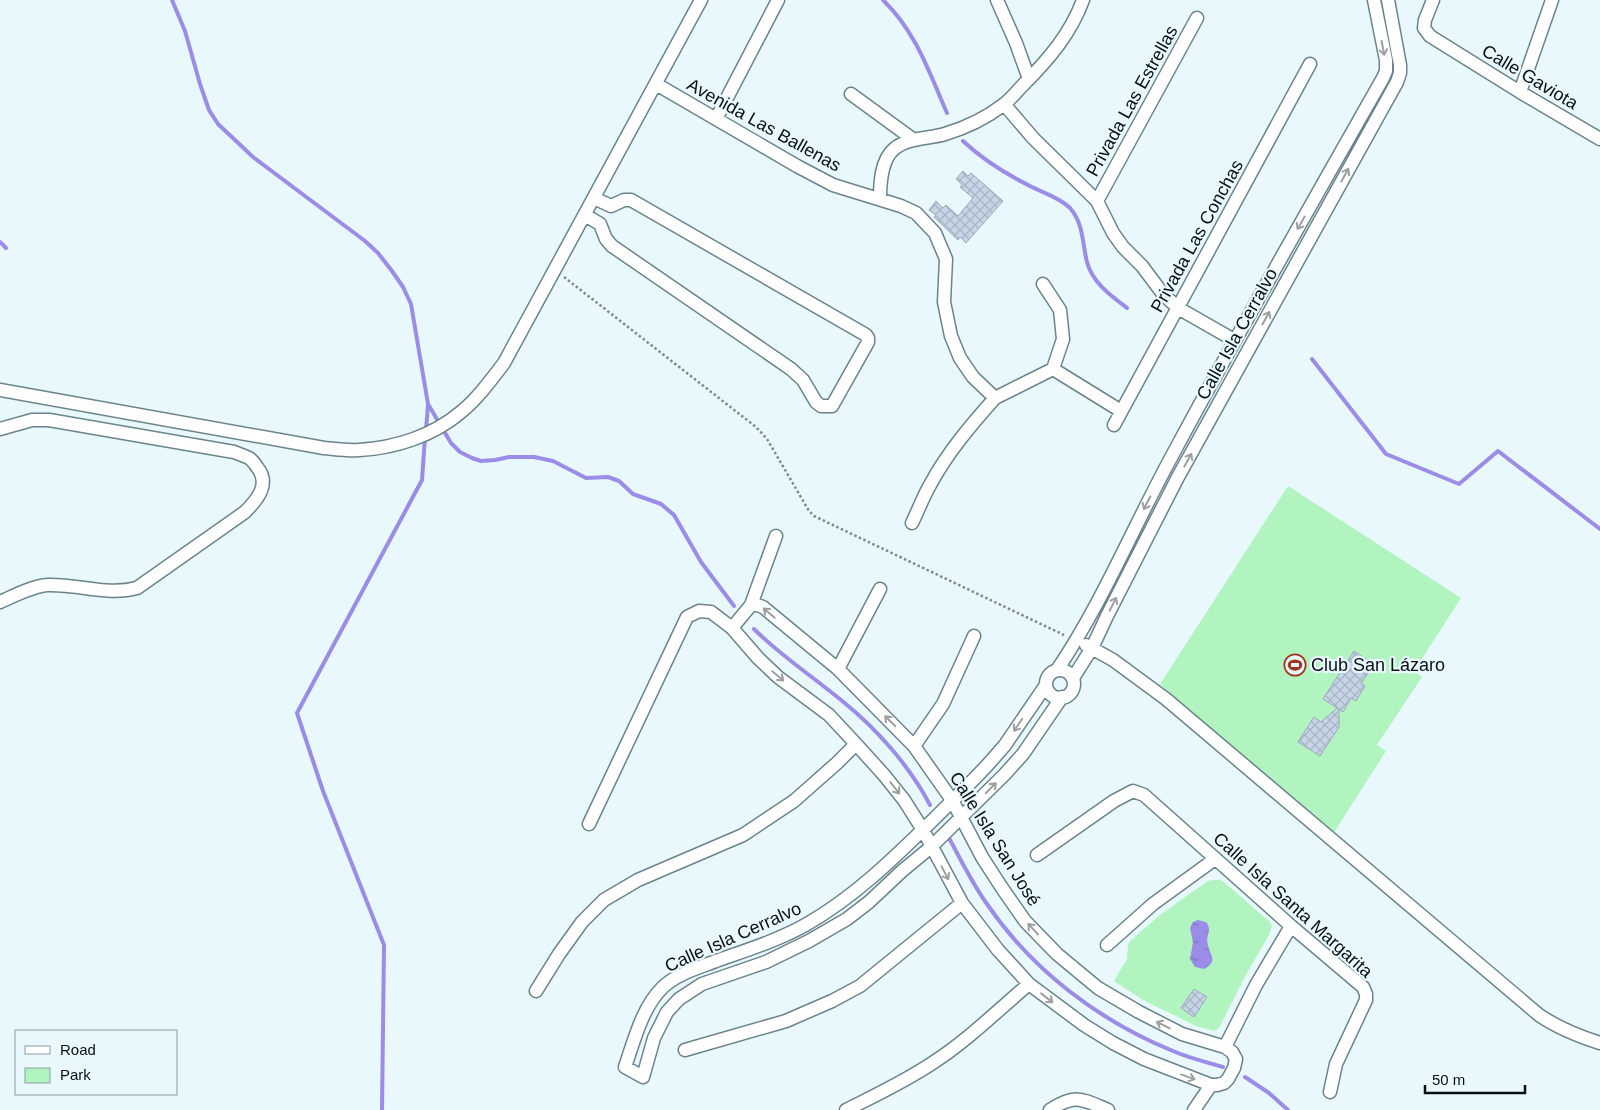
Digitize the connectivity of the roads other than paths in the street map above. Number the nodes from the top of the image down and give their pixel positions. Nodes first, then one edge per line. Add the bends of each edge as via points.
1 (701, 0) edge
2 (778, 0) edge
3 (997, 0) edge
4 (1083, 0) edge
5 (1374, 0) edge
6 (1388, 0) edge
7 (1433, 0) edge
8 (1552, 0) edge
9 (1197, 18) dead end
10 (1310, 64) dead end
11 (1029, 79) junction
12 (656, 84) junction
13 (1520, 92) junction
14 (851, 94) dead end
15 (1004, 104) junction
16 (716, 119) junction
17 (1600, 139) edge
18 (914, 140) junction
19 (594, 198) junction
20 (880, 199) junction
21 (1097, 201) junction
22 (585, 215) junction
23 (1043, 284) dead end
24 (1178, 308) junction
25 (1234, 340) junction
26 (1053, 369) junction
27 (0, 390) edge
28 (995, 398) junction
29 (1122, 411) junction
30 (1114, 425) dead end
31 (0, 429) edge
32 (912, 524) dead end
33 (776, 536) dead end
34 (880, 589) dead end
35 (0, 602) edge
36 (751, 605) junction
37 (732, 628) junction
38 (974, 636) dead end
39 (1077, 640) junction
40 (1092, 648) junction
41 (838, 669) junction
42 (1058, 670) junction
43 (1073, 678) junction
44 (1046, 685) junction
45 (1062, 697) junction
46 (856, 744) junction
47 (914, 746) junction
48 (952, 800) junction
49 (962, 816) junction
50 (589, 824) dead end
51 (922, 830) junction
52 (932, 847) junction
53 (1037, 855) dead end
54 (1215, 859) junction
55 (962, 903) junction
56 (1291, 926) junction
57 (1107, 945) dead end
58 (1029, 984) junction
59 (536, 991) dead end
60 (1600, 1043) edge
61 (1225, 1047) junction
62 (685, 1050) dead end
63 (1211, 1085) junction
64 (1330, 1092) dead end
65 (846, 1110) edge
66 (1050, 1110) edge
67 (1108, 1110) edge
68 (1194, 1110) edge

1 - 12 street
2 - 16 street
3 - 11 street
4 - 11 street via 1064,39
5 -> 25 street, Calle Isla Cerralvo via 1386,60 1383,78
40 -> 6 street, Calle Isla Cerralvo via 1178,477 1397,82 1400,64
7 - 13 street, Calle Gaviota via 1424,28 1430,36
8 - 13 street
9 - 21 street, Privada Las Estrellas
10 - 24 street, Privada Las Conchas
11 - 15 street
12 - 16 street, Avenida Las Ballenas
12 - 19 street
13 - 17 street, Calle Gaviota
14 - 18 street
15 - 18 street via 976,122 945,134
15 - 21 street
16 - 20 street, Avenida Las Ballenas via 833,185
18 - 20 street via 893,149 880,182
19 - 22 street
19 - 22 street via 611,206 631,200 866,334 868,342 832,406 821,406 791,369 612,246 600,224
20 - 28 street, Avenida Las Ballenas via 916,214 935,233 946,259 944,302 951,336 973,377
21 - 24 street via 1118,240
22 - 27 street via 504,363 482,391 461,412 429,433 400,444 357,451 324,448
23 - 26 street via 1060,310 1062,338
24 - 25 street
24 - 29 street, Privada Las Conchas
25 -> 39 street, Calle Isla Cerralvo
26 - 28 street
26 - 29 street
28 - 32 street via 955,446 930,484
29 - 30 street, Privada Las Conchas
31 - 35 street via 32,420 49,420 207,446 250,459 263,479 263,489 245,512 137,588 115,592 46,586
33 - 36 street
34 - 41 street
36 - 37 street
41 -> 36 street, Calle Isla San José via 763,608
37 -> 46 street via 778,677 829,716
37 - 50 street via 711,612 699,611 687,617
38 - 47 street via 944,704
39 - 40 street
39 - 42 street, Calle Isla Cerralvo
40 - 43 street, Calle Isla Cerralvo
40 - 60 street via 1166,699 1539,1015 1570,1033
47 -> 41 street, Calle Isla San José
42 - 43 street via 1064,670
42 - 44 street via 1049,675
43 - 45 street via 1072,690
44 - 45 street via 1051,695
44 -> 48 street, Calle Isla Cerralvo via 1005,745 977,778
49 -> 45 street, Calle Isla Cerralvo via 1022,754
46 -> 51 street via 904,800
46 - 59 street via 794,801 743,835 638,880 604,900 558,954
47 - 48 street, Calle Isla San José
48 - 49 street, Calle Isla San José
48 - 51 street, Calle Isla Cerralvo
49 - 52 street, Calle Isla Cerralvo
61 -> 49 street, Calle Isla San José via 1182,1034 1139,1012 1098,988 1057,954 1025,920 1002,888
51 - 52 street
51 - 52 street, Calle Isla Cerralvo via 868,881 807,924 775,940 681,975 662,988 648,1007 624,1067 643,1077 654,1038 667,1012 679,999 702,984 766,962 810,941 869,902
52 -> 55 street
53 - 54 street, Calle Isla Santa Margarita via 1133,791 1139,792
54 - 56 street, Calle Isla Santa Margarita
54 - 57 street via 1153,904
55 - 58 street
55 - 62 street via 860,986 832,1001 786,1021
56 - 61 street
56 - 64 street, Calle Isla Santa Margarita via 1363,987 1366,994 1336,1064
58 -> 63 street via 1113,1043
58 - 65 street via 935,1062 900,1084
61 - 63 street via 1236,1059 1234,1068 1224,1083
63 - 68 street
66 - 67 street via 1076,1098

